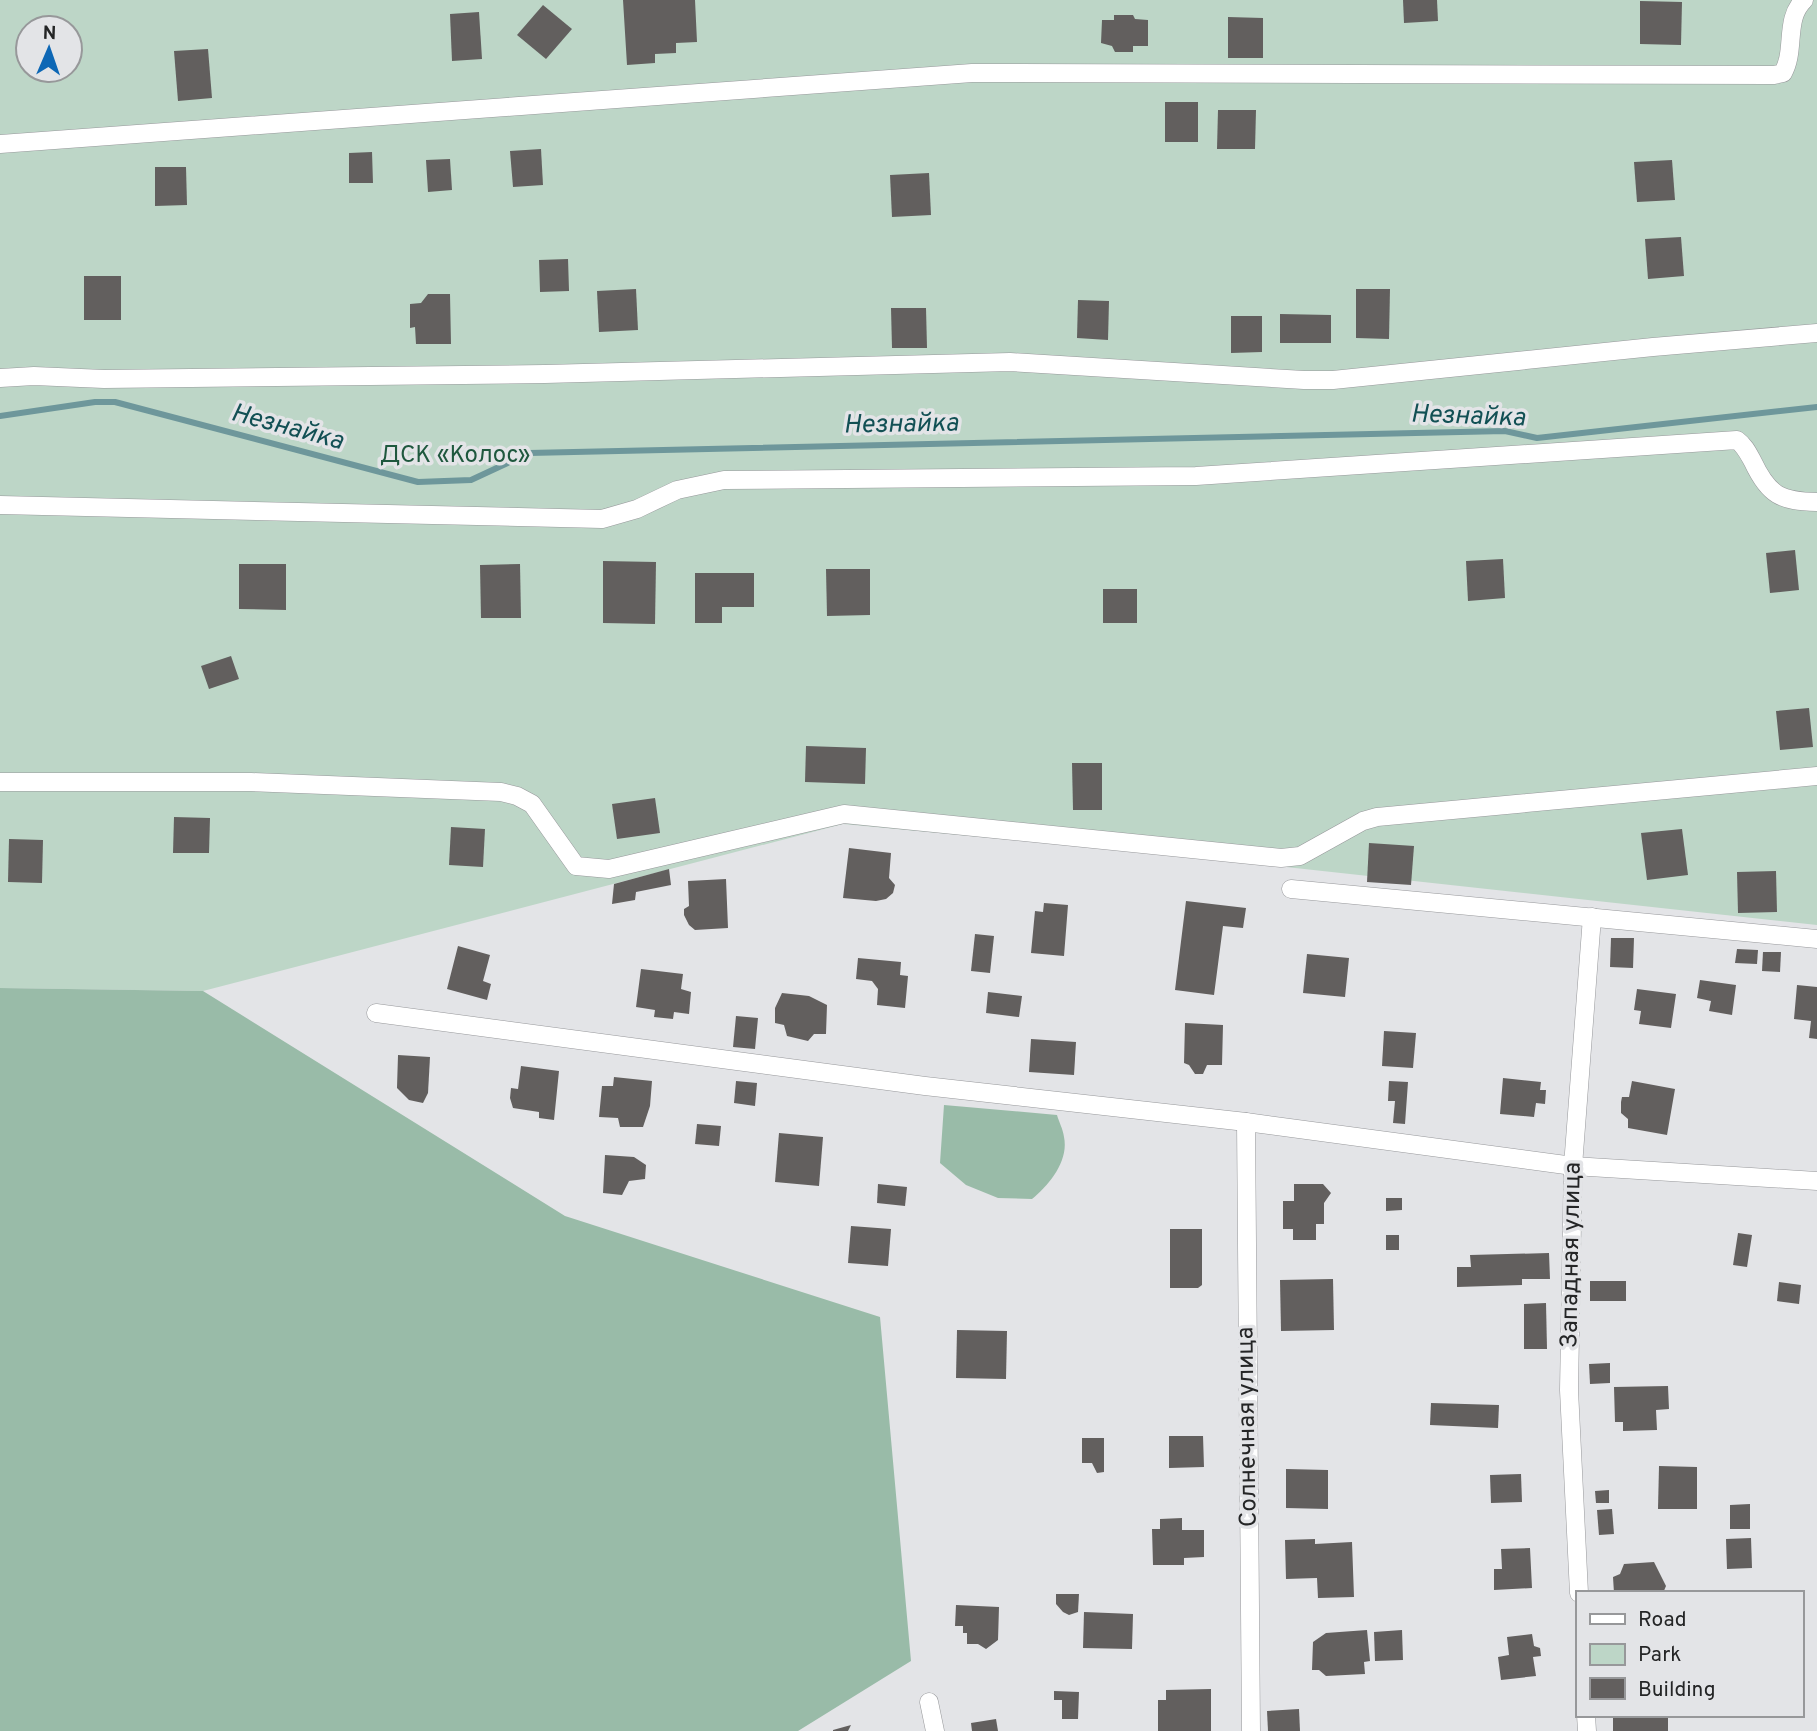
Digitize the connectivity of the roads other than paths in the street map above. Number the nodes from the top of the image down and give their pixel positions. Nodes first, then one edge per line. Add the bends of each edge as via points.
1 (1804, 0) edge
2 (0, 144) edge
3 (1817, 333) edge
4 (0, 378) edge
5 (1817, 502) edge
6 (0, 505) edge
7 (1817, 776) edge
8 (0, 782) edge
9 (1291, 888) dead end
10 (1592, 918) junction
11 (1817, 939) edge
12 (376, 1013) dead end
13 (1245, 1122) junction
14 (1573, 1166) junction
15 (1817, 1181) edge
16 (1579, 1591) edge
17 (929, 1702) dead end
18 (935, 1731) edge
19 (1251, 1731) edge

1 - 2 street via 1792,18 1788,64 1783,73 1774,75 972,73
3 - 4 street via 1333,380 1010,362 545,374
5 - 6 street via 1790,501 1773,491 1737,440 1196,476 724,480 677,490 638,509 602,519
7 - 8 street via 1377,817 1292,858 844,814 609,869 576,866 532,804 501,792 251,782
9 - 10 street
10 - 11 street
10 - 14 street, Западная улица
12 - 13 street via 925,1086
13 - 14 street
13 - 19 street, Солнечная улица
14 - 15 street
14 - 16 street, Западная улица via 1569,1390
17 - 18 street

